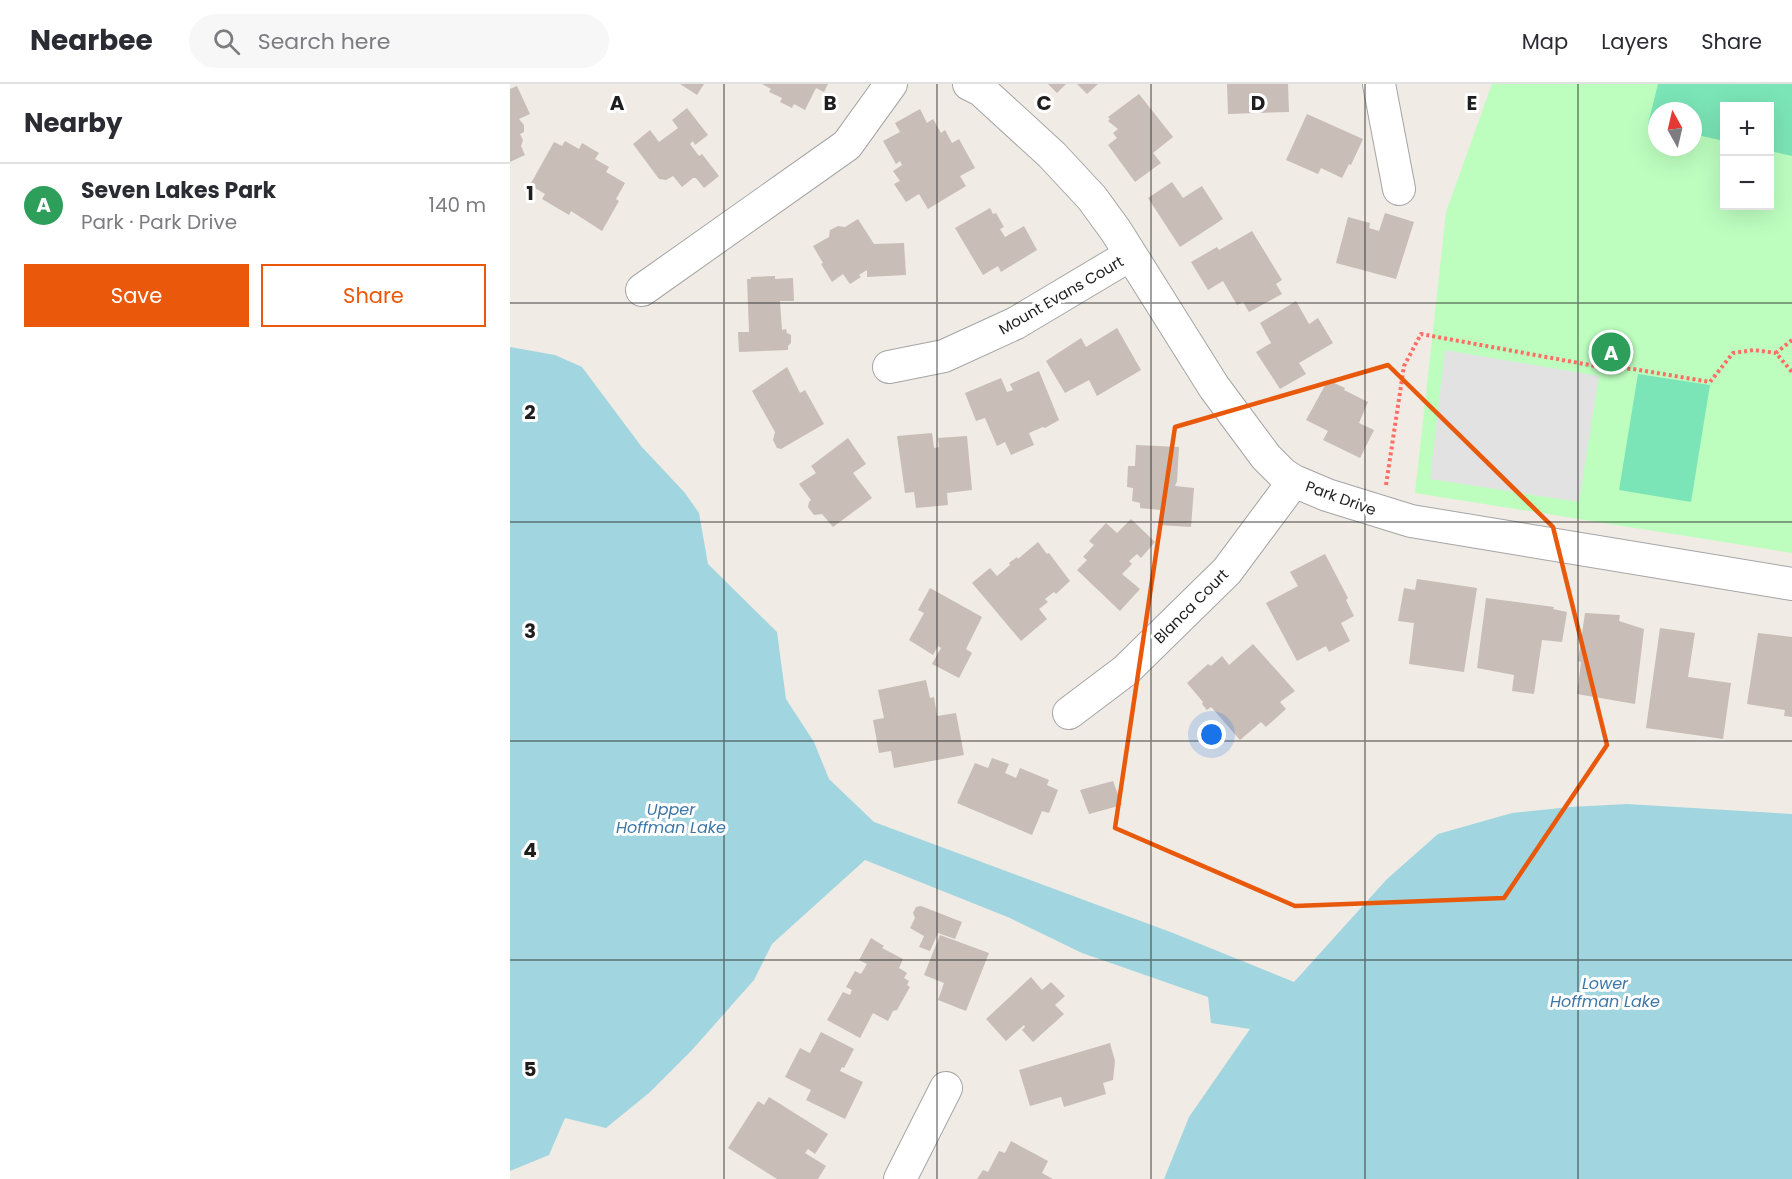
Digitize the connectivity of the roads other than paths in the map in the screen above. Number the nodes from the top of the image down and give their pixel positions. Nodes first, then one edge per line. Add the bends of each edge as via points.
1 (891, 84) edge
2 (969, 84) edge
3 (1379, 84) edge
4 (1400, 189) dead end
5 (1130, 255) junction
6 (642, 290) dead end
7 (889, 367) dead end
8 (1294, 481) junction
9 (1792, 584) edge
10 (1069, 713) dead end
11 (946, 1088) dead end
12 (900, 1179) edge

1 - 6 street via 847,145
2 - 5 street, Park Drive via 981,90 1060,163 1092,198
3 - 4 street
5 - 7 street, Mount Evans Court via 1016,323 944,356
5 - 8 street, Park Drive via 1214,387 1266,457
8 - 9 street, Park Drive via 1412,521
8 - 10 street, Blanca Court via 1227,571 1126,670
11 - 12 street

